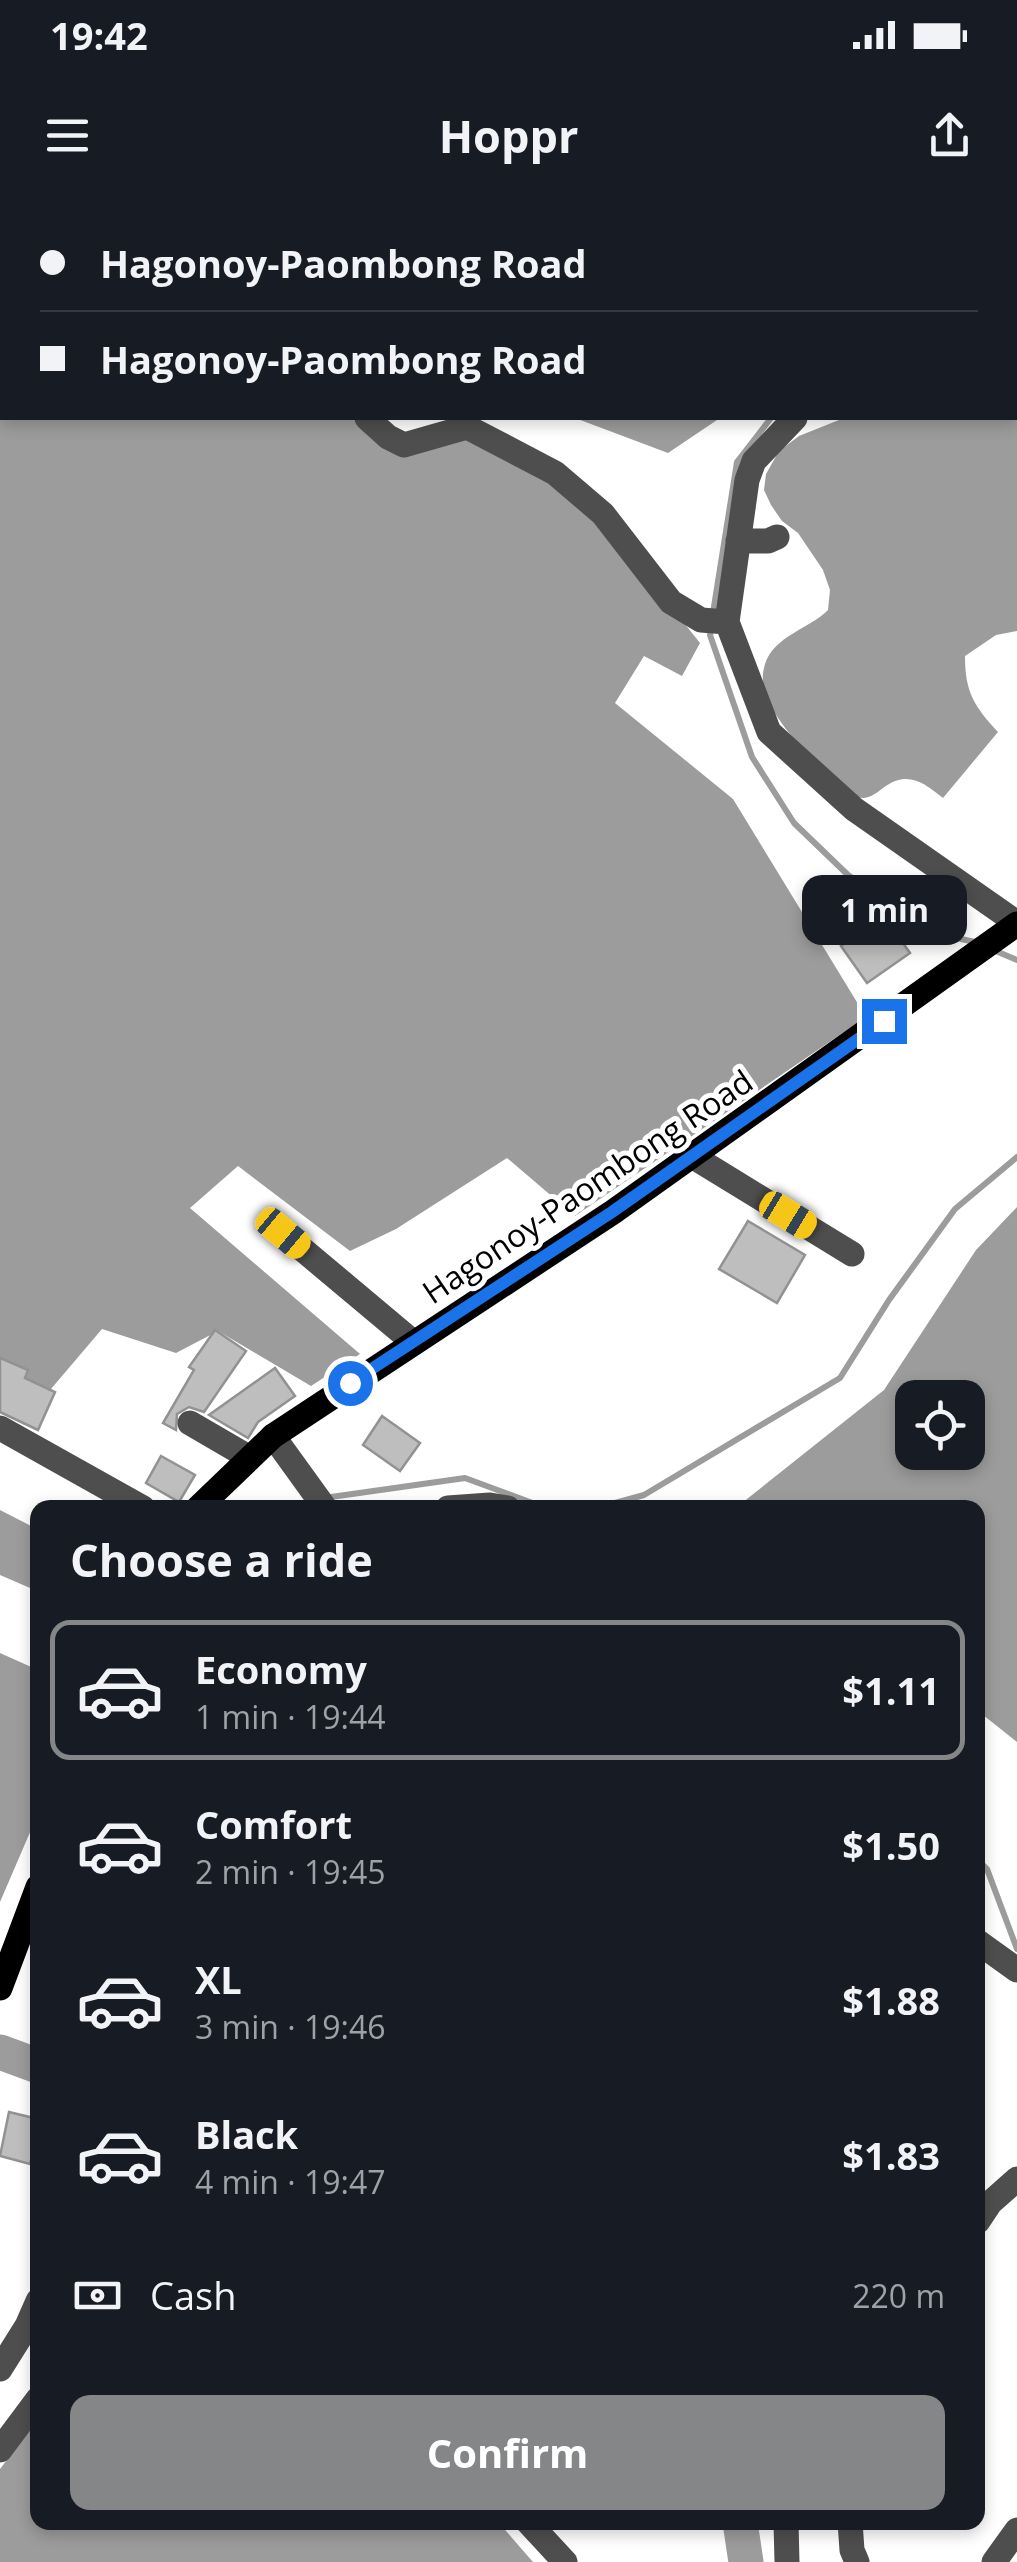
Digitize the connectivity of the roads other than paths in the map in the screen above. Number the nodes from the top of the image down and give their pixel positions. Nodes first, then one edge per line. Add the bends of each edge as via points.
1 (369, 420) edge
2 (793, 420) edge
3 (777, 537) dead end
4 (738, 541) junction
5 (717, 622) junction
6 (1013, 927) edge
7 (692, 1156) junction
8 (283, 1233) dead end
9 (852, 1254) dead end
10 (413, 1342) junction
11 (190, 1423) dead end
12 (0, 1428) edge
13 (273, 1436) junction
14 (250, 1458) junction
15 (129, 1500) edge
16 (206, 1500) edge
17 (319, 1500) edge
18 (30, 1907) edge
19 (985, 1947) edge
20 (1017, 1970) edge
21 (0, 1988) edge
22 (1017, 2179) edge
23 (985, 2211) edge
24 (30, 2315) edge
25 (0, 2369) edge
26 (30, 2411) edge
27 (0, 2450) edge
28 (535, 2530) edge
29 (786, 2530) edge
30 (851, 2530) edge
31 (1017, 2530) edge
32 (564, 2562) edge
33 (787, 2562) edge
34 (858, 2562) edge
35 (994, 2562) edge

1 - 5 street via 404,445 467,427 555,473 603,514 671,602
2 - 4 street via 754,461
3 - 4 street
4 - 5 street
5 - 6 street via 768,732 854,809
6 - 7 main road, Hagonoy-Paombong Road
7 - 9 street
7 - 10 main road, Hagonoy-Paombong Road
8 - 10 street
10 - 13 main road, Hagonoy-Paombong Road
11 - 14 street
12 - 15 street
13 - 14 main road, Hagonoy-Paombong Road
13 - 17 street
14 - 16 main road, Hagonoy-Paombong Road
18 - 21 main road
19 - 20 street
22 - 23 street
24 - 25 street
26 - 27 street
28 - 32 street
29 - 33 street
30 - 34 street
31 - 35 street

